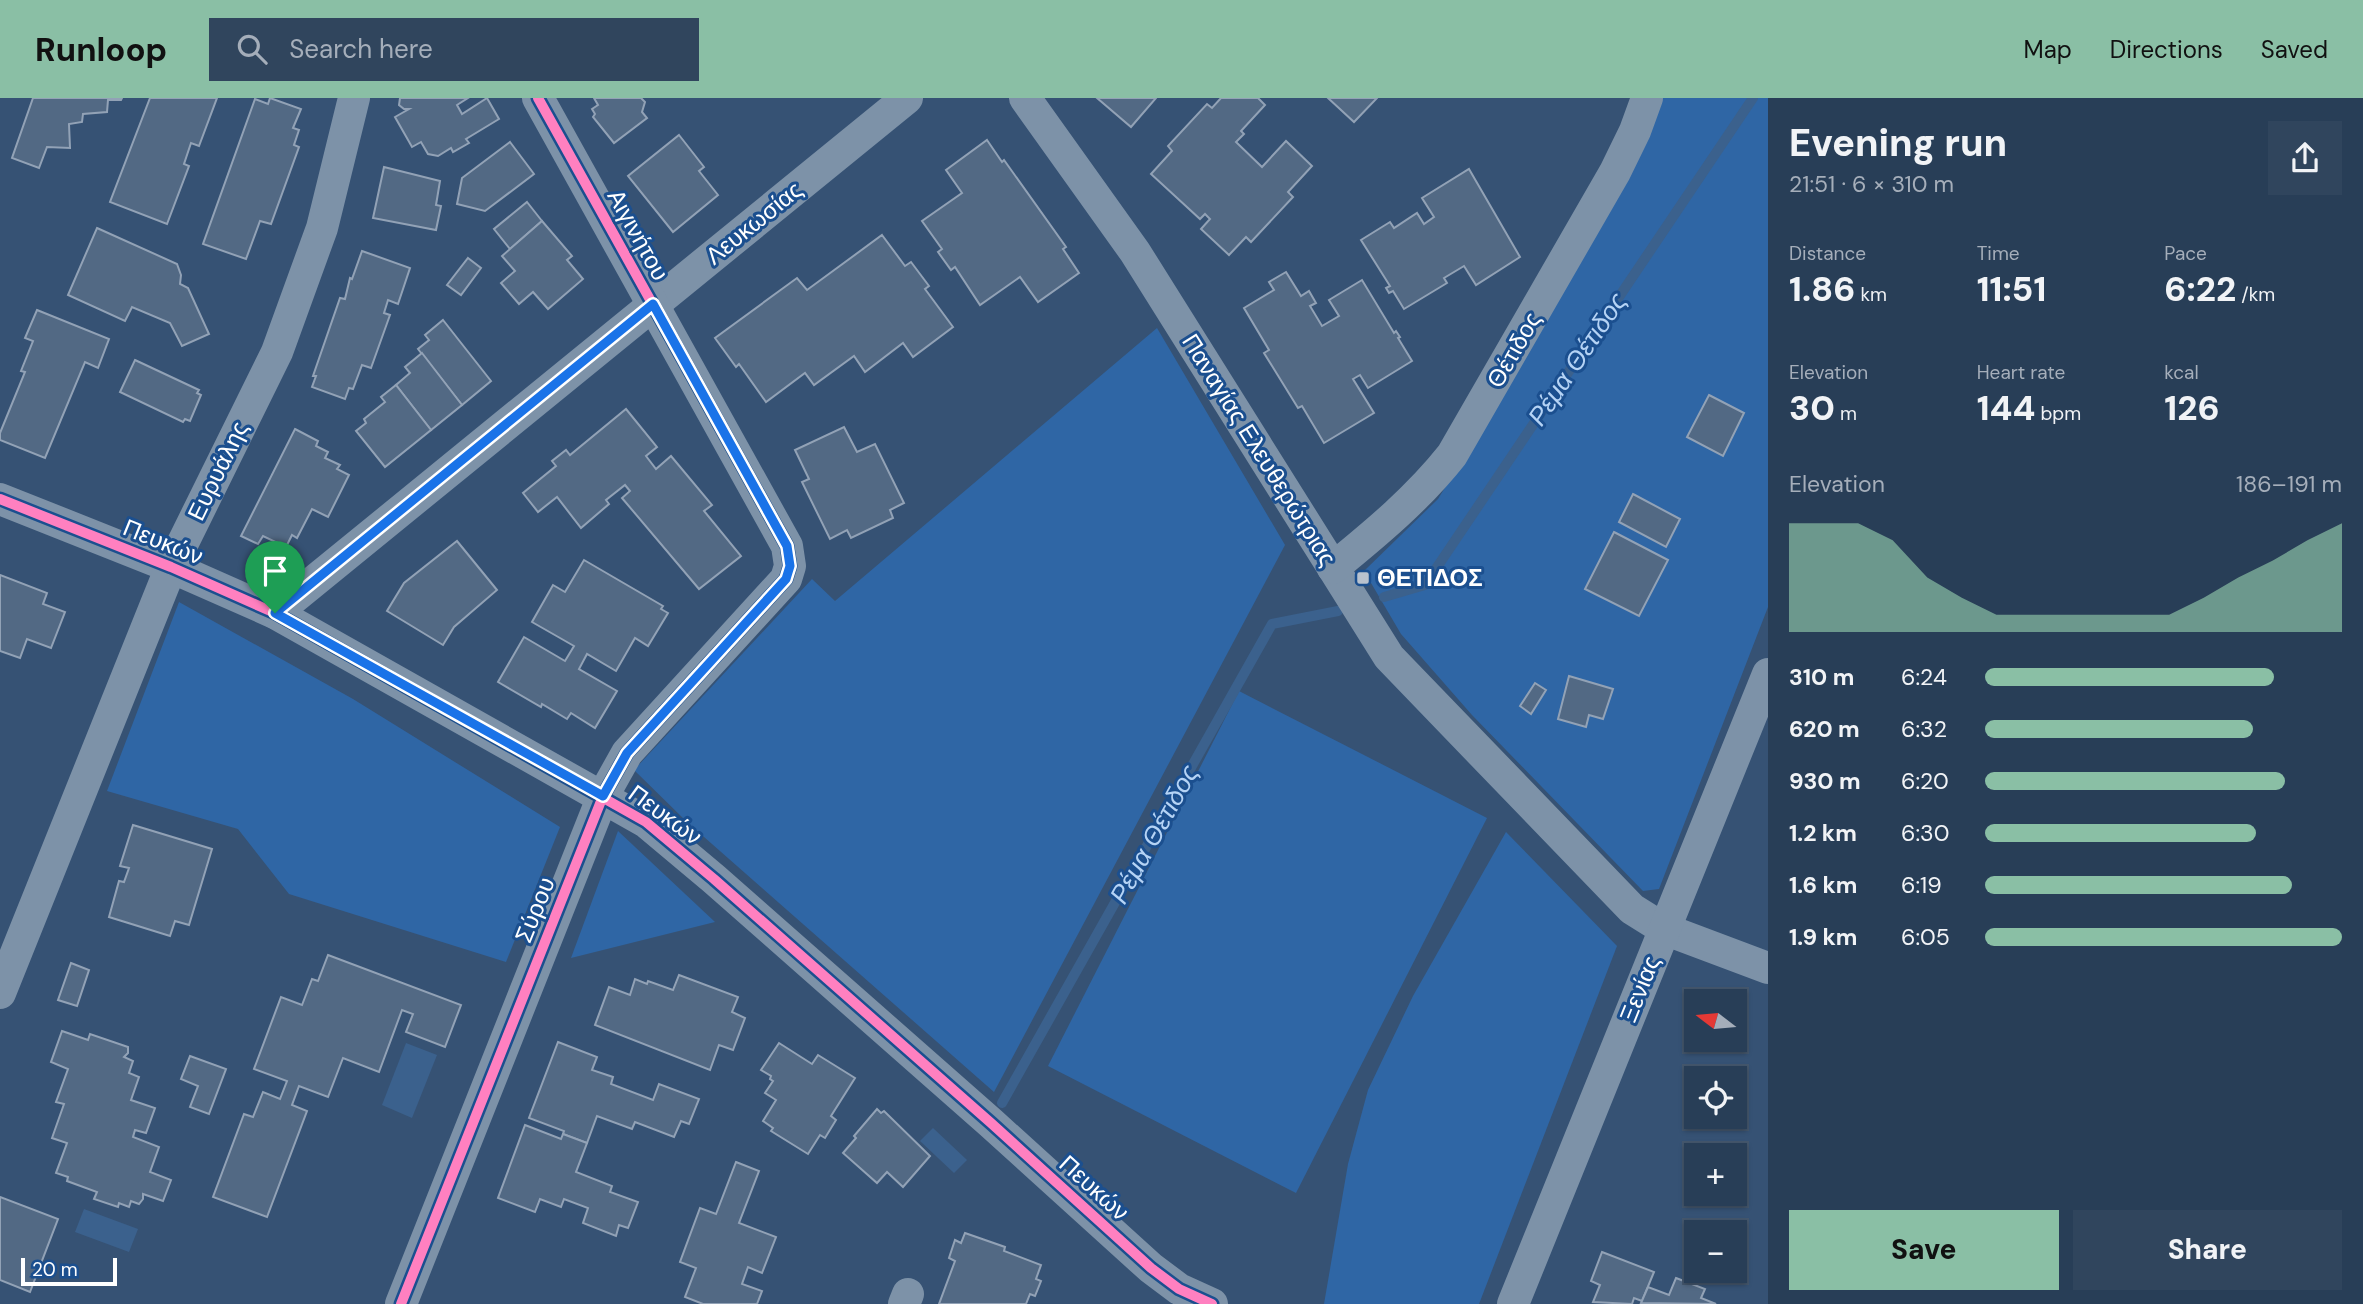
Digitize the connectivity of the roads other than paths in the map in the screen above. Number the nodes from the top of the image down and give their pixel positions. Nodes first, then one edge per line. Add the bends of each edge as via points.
1 (354, 98) edge
2 (538, 98) edge
3 (907, 98) edge
4 (1025, 98) edge
5 (1646, 98) edge
6 (653, 304) junction
7 (0, 499) edge
8 (171, 567) junction
9 (1333, 568) junction
10 (786, 579) joint
11 (275, 613) junction
12 (1768, 674) edge
13 (603, 796) junction
14 (1664, 929) junction
15 (1768, 968) edge
16 (0, 993) edge
17 (1176, 1296) edge
18 (401, 1304) edge
19 (1212, 1304) edge
20 (1513, 1304) edge

1 - 8 street, Ευρυάλης via 322,228 282,339
2 - 6 street, Αιγινήτου
3 - 6 street, Λευκωσίας
4 - 9 street, Παναγίας Ελευθερώτριας via 1135,252
5 - 9 street, Θέτιδος via 1615,172 1452,455 1391,519
6 - 10 street, Αιγινήτου via 787,546 790,566
6 - 11 street, Λευκωσίας
7 - 8 street, Πευκών
8 - 11 street, Πευκών
8 - 16 street, Ευρυάλης
9 - 14 street, Παναγίας Ελευθερώτριας via 1389,657 1632,909
10 - 13 street, Σύρου via 627,753
11 - 13 street, Πευκών
12 - 14 street, Ξενίας
13 - 17 street, Πευκών via 646,822 714,879 981,1114
13 - 18 street, Σύρου
14 - 15 street, Παναγίας Ελευθερώτριας
14 - 20 street, Ξενίας
17 - 19 street, Πευκών

